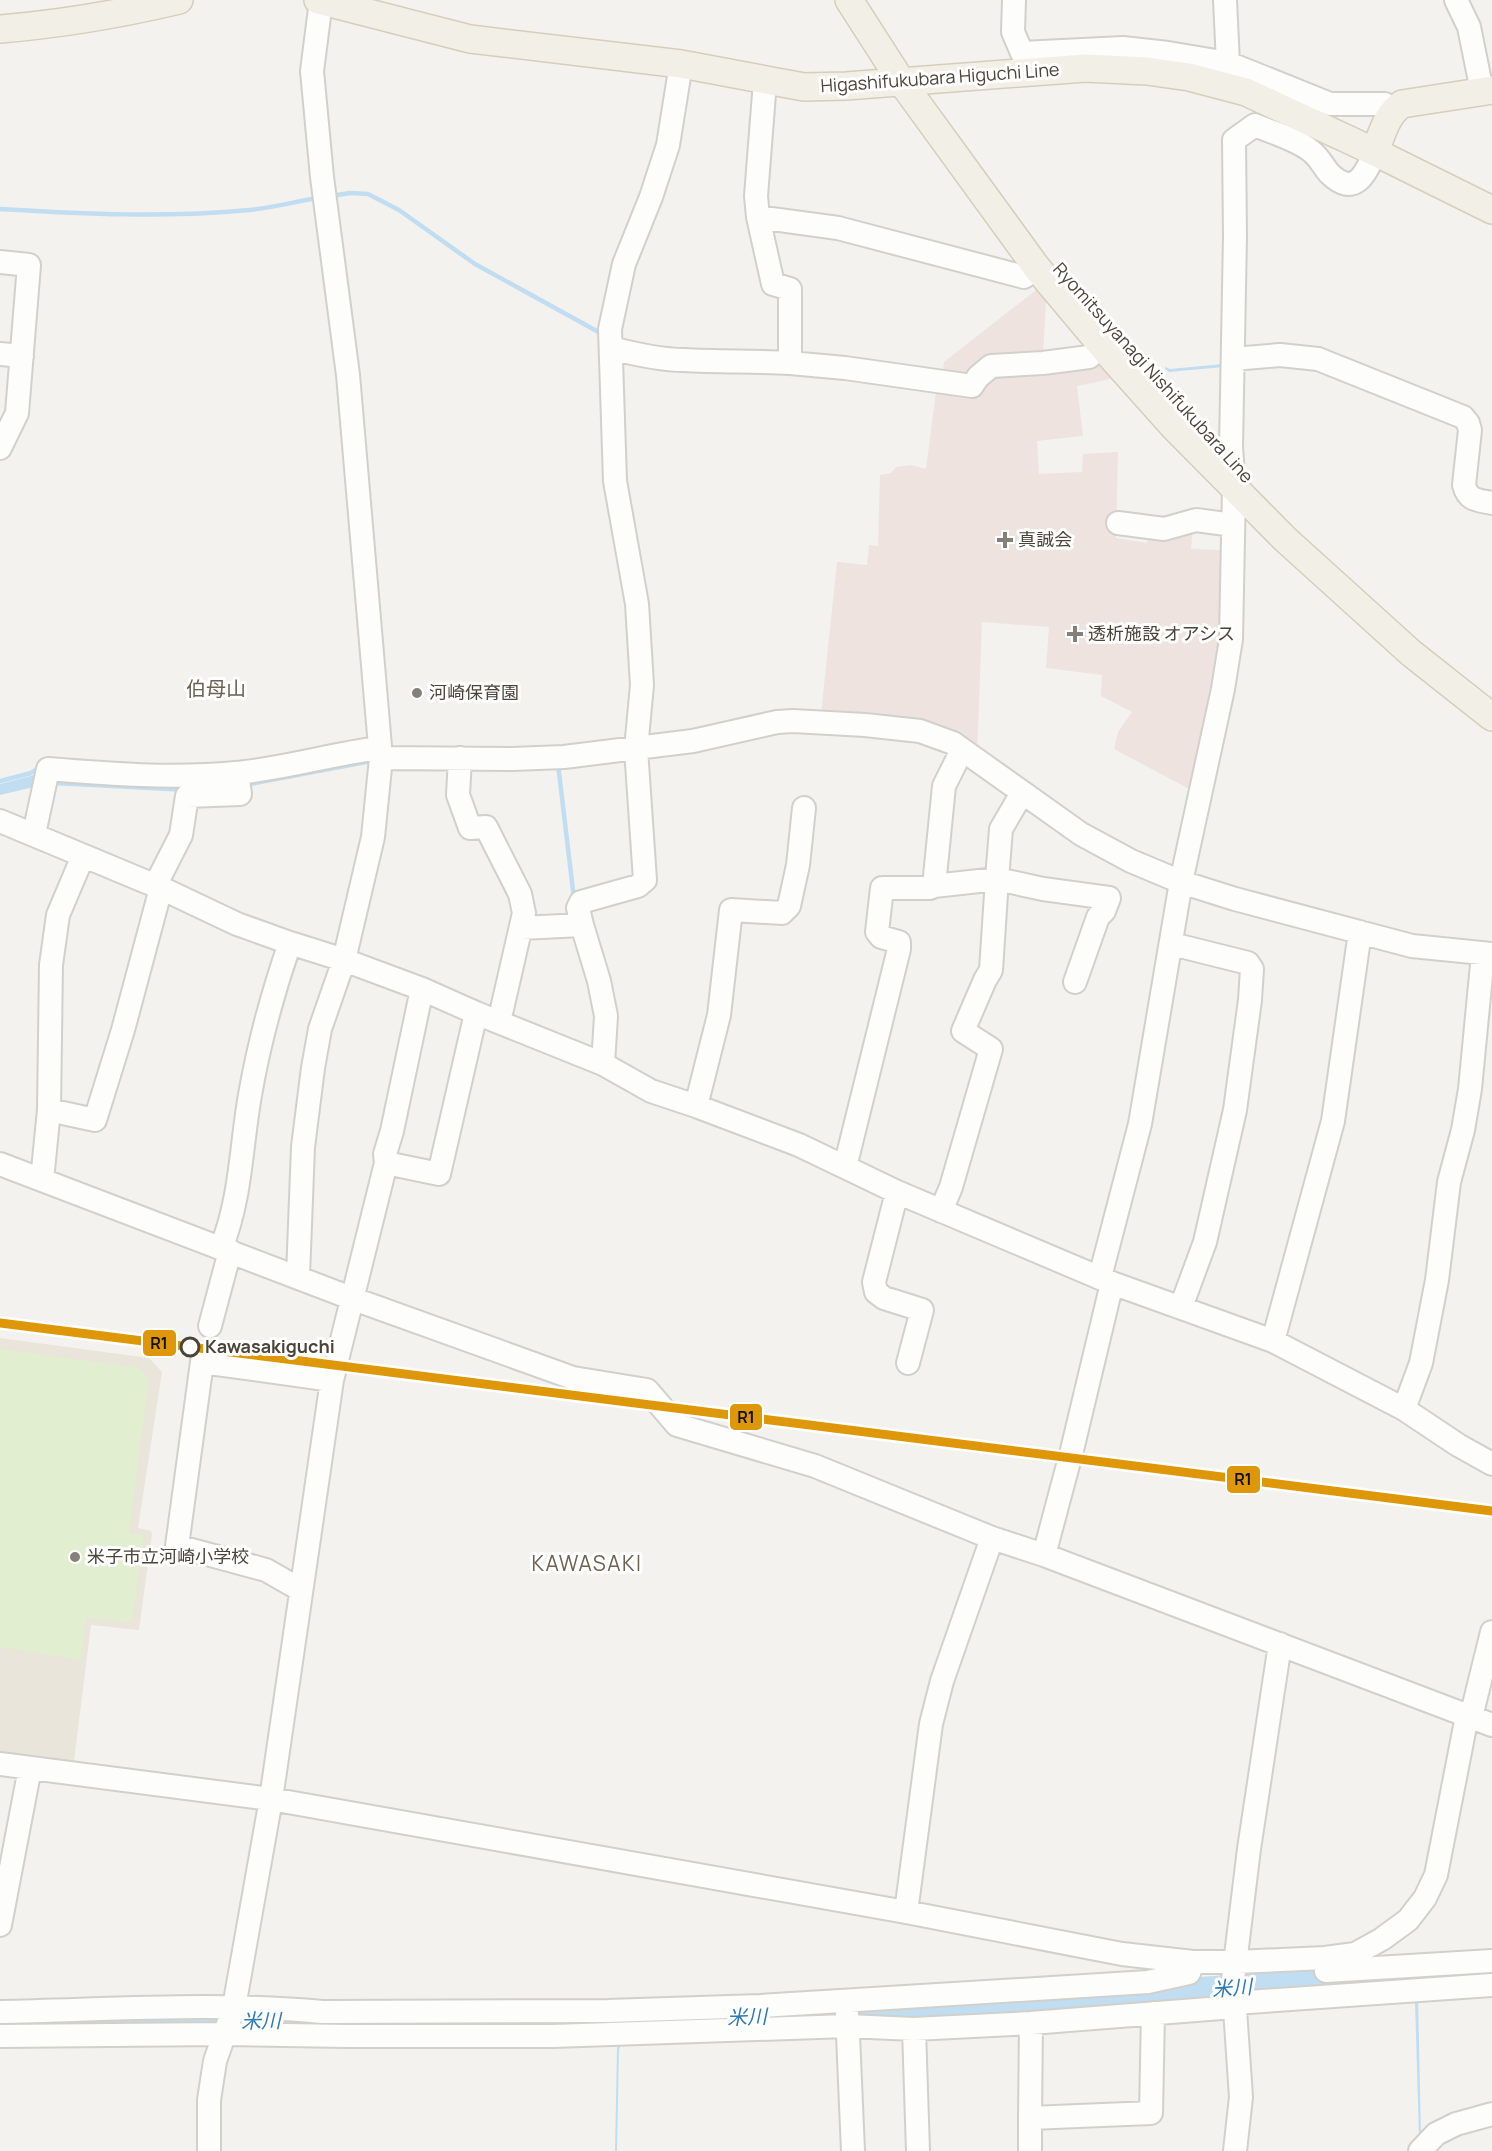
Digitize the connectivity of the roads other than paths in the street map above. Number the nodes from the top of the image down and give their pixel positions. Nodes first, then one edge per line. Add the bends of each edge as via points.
1 (179, 0) edge
2 (320, 0) edge
3 (849, 0) edge
4 (869, 0) edge
5 (1014, 0) edge
6 (1225, 0) edge
7 (1456, 0) edge
8 (0, 30) edge
9 (1228, 63) junction
10 (681, 64) junction
11 (911, 80) junction
12 (765, 81) junction
13 (1487, 91) edge
14 (1393, 110) junction
15 (1375, 152) junction
16 (1492, 210) edge
17 (758, 217) junction
18 (0, 262) edge
19 (1037, 268) junction
20 (1102, 346) junction
21 (611, 348) junction
22 (11, 355) edge
23 (1233, 359) junction
24 (790, 363) junction
25 (0, 448) edge
26 (1233, 476) junction
27 (1492, 503) edge
28 (1118, 523) dead end
29 (1233, 525) junction
30 (1492, 697) edge
31 (1492, 717) edge
32 (636, 749) junction
33 (962, 750) junction
34 (380, 753) junction
35 (460, 758) junction
36 (238, 780) junction
37 (1022, 793) junction
38 (804, 808) dead end
39 (0, 821) edge
40 (33, 834) junction
41 (83, 856) junction
42 (997, 879) junction
43 (1181, 882) junction
44 (934, 886) junction
45 (158, 887) junction
46 (582, 925) junction
47 (521, 928) junction
48 (1360, 932) junction
49 (290, 943) junction
50 (1172, 944) junction
51 (1487, 954) edge
52 (344, 960) junction
53 (1075, 982) dead end
54 (422, 989) junction
55 (476, 1013) junction
56 (499, 1022) junction
57 (603, 1064) junction
58 (696, 1106) junction
59 (49, 1110) junction
60 (386, 1163) junction
61 (0, 1164) edge
62 (845, 1167) junction
63 (42, 1180) junction
64 (897, 1192) junction
65 (941, 1211) junction
66 (225, 1249) junction
67 (298, 1276) junction
68 (1106, 1280) junction
69 (351, 1298) junction
70 (1181, 1307) junction
71 (210, 1326) dead end
72 (1273, 1341) junction
73 (908, 1364) dead end
74 (332, 1380) junction
75 (1404, 1409) junction
76 (1492, 1464) edge
77 (992, 1538) junction
78 (1044, 1555) junction
79 (301, 1590) junction
80 (1492, 1632) edge
81 (1280, 1644) junction
82 (1477, 1719) edge
83 (0, 1764) edge
84 (30, 1768) junction
85 (271, 1799) junction
86 (906, 1912) junction
87 (0, 1925) edge
88 (1492, 1961) edge
89 (1193, 1962) junction
90 (1492, 1985) edge
91 (1234, 1988) junction
92 (847, 2002) junction
93 (0, 2012) edge
94 (1153, 2013) junction
95 (228, 2021) junction
96 (1031, 2023) junction
97 (847, 2026) junction
98 (914, 2029) junction
99 (0, 2036) edge
100 (1492, 2114) edge
101 (1030, 2118) junction
102 (209, 2151) edge
103 (853, 2151) edge
104 (918, 2151) edge
105 (1030, 2151) edge
106 (1234, 2151) edge
107 (1420, 2151) edge

1 - 8 main road via 114,15
2 - 10 main road, Higashifukubara Higuchi Line via 470,39
2 - 34 street via 312,71 348,375
3 - 11 main road, Ryomitsuyanagi Nishifukubara Line
4 - 11 main road, Ryomitsuyanagi Nishifukubara Line
5 - 9 street via 1013,33 1022,53 1123,48
6 - 9 street
7 - 13 street via 1469,27
9 - 14 street via 1330,104 1385,104
10 - 12 main road, Higashifukubara Higuchi Line
10 - 21 street via 668,145 624,264 610,329
11 - 12 main road, Higashifukubara Higuchi Line via 846,87 804,87
11 - 15 main road, Higashifukubara Higuchi Line via 1085,68 1189,77 1246,92
11 - 19 main road, Ryomitsuyanagi Nishifukubara Line
11 - 26 main road, Ryomitsuyanagi Nishifukubara Line via 1070,282
12 - 17 street via 756,196
13 - 14 main road via 1402,104
14 - 15 main road
15 - 16 main road, Higashifukubara Higuchi Line
15 - 23 street via 1364,177 1348,183 1330,174 1303,145 1256,125 1234,140
17 - 19 street via 838,228 1024,277
17 - 24 street via 773,284 790,289
18 - 22 street via 29,265
19 - 20 main road, Ryomitsuyanagi Nishifukubara Line
20 - 24 street via 1089,357 991,366 975,382
20 - 26 main road, Ryomitsuyanagi Nishifukubara Line via 1174,427
21 - 24 street via 682,360
21 - 32 street via 615,481 637,604 642,685
22 - 25 street via 17,413
23 - 26 street
23 - 27 street via 1280,355 1318,358 1463,417 1470,430 1466,494
26 - 29 street
26 - 30 main road, Ryomitsuyanagi Nishifukubara Line via 1397,622
26 - 31 main road, Ryomitsuyanagi Nishifukubara Line via 1284,539 1411,653
28 - 29 street via 1164,530 1196,520
29 - 43 street via 1231,639
32 - 33 street via 794,721 920,731
32 - 35 street via 564,757
32 - 46 street via 645,880 581,902 578,908
33 - 37 street
33 - 44 street via 944,786
34 - 35 street
34 - 36 street
34 - 52 street via 373,837
35 - 47 street via 458,795 470,828 486,827 520,894 524,913
36 - 40 street via 48,769
36 - 45 street via 240,794 187,796 181,835
37 - 42 street via 1001,829
37 - 43 street via 1081,834
38 - 58 street via 789,906 782,913 731,910 719,1015
39 - 40 street
40 - 41 street
41 - 45 street
41 - 59 street via 58,915 51,965
42 - 44 street
42 - 53 street via 1109,898 1098,917
42 - 65 street via 991,970 963,1031 991,1049
43 - 48 street
43 - 50 street
44 - 62 street via 882,888 877,932 899,942 899,949
45 - 49 street via 237,924
45 - 59 street via 123,1030 95,1120
46 - 47 street
46 - 57 street via 606,1016
47 - 56 street
48 - 51 street via 1412,946
48 - 72 street via 1333,1120
49 - 52 street
49 - 66 street via 275,986 250,1093 239,1186
50 - 68 street via 1140,1124
50 - 70 street via 1248,963 1252,969 1235,1110 1205,1242
51 - 75 street via 1470,1089 1449,1182 1437,1280 1421,1364
52 - 54 street
52 - 67 street via 320,1029 313,1068 303,1147
54 - 55 street
54 - 60 street
55 - 56 street
55 - 60 street via 439,1174
56 - 57 street
57 - 58 street via 651,1091
58 - 62 street via 799,1144
59 - 63 street
60 - 69 street
61 - 63 street
62 - 64 street
63 - 66 street
64 - 65 street
64 - 73 street via 874,1282 876,1292 884,1298 922,1310
65 - 68 street
66 - 67 street
66 - 71 street
67 - 69 street
68 - 70 street
68 - 78 street via 1072,1450
69 - 74 street
69 - 77 street via 573,1378 647,1390 677,1425 815,1466
70 - 72 street
72 - 75 street
74 - 79 street
74 - 79 street via 202,1362 177,1546 267,1570
75 - 76 street
77 - 78 street
77 - 86 street via 931,1724
78 - 81 street
79 - 85 street
80 - 82 street
81 - 82 street
81 - 91 street via 1249,1849
82 - 91 street via 1436,1875 1408,1920 1354,1954 1326,1958
83 - 84 street
84 - 85 street
84 - 87 street
85 - 86 street
85 - 95 street
86 - 89 street via 1122,1954
88 - 91 street
89 - 91 street
89 - 92 street via 1189,1973 1148,1982
90 - 91 street
91 - 94 street
91 - 106 street via 1241,2097
92 - 95 street via 608,2011 322,2012 280,2008
92 - 97 street
93 - 95 street
94 - 96 street
94 - 101 street via 1151,2113
95 - 97 street via 346,2036 553,2036
95 - 99 street
95 - 102 street via 215,2061 209,2100
96 - 98 street
96 - 101 street
97 - 98 street
97 - 103 street
98 - 104 street
100 - 107 street via 1436,2134
101 - 105 street

